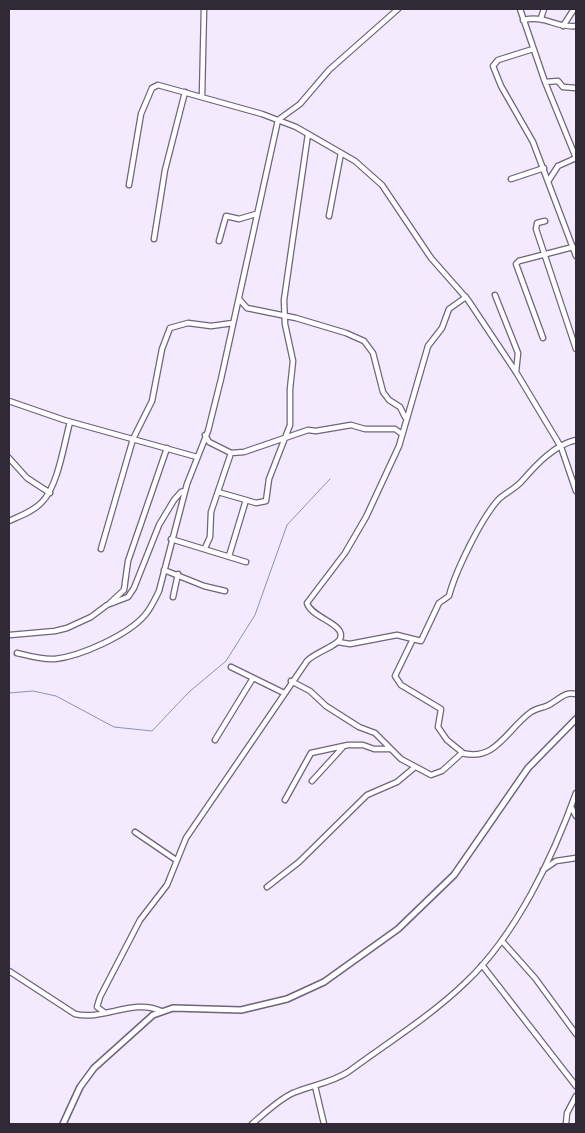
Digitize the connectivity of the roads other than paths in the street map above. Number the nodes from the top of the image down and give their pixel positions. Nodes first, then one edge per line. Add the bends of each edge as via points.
1 (204, 9) edge
2 (397, 9) edge
3 (520, 9) edge
4 (544, 9) edge
5 (574, 9) edge
6 (541, 18) junction
7 (523, 20) junction
8 (576, 26) edge
9 (563, 27) junction
10 (533, 49) junction
11 (545, 82) junction
12 (576, 88) edge
13 (186, 92) junction
14 (202, 96) junction
15 (278, 120) junction
16 (308, 134) junction
17 (574, 150) edge
18 (341, 154) junction
19 (576, 158) edge
20 (544, 168) junction
21 (511, 179) dead end
22 (548, 180) junction
23 (129, 185) dead end
24 (256, 214) junction
25 (329, 216) dead end
26 (545, 220) dead end
27 (154, 239) dead end
28 (219, 241) dead end
29 (573, 247) junction
30 (546, 254) junction
31 (576, 256) edge
32 (495, 295) dead end
33 (466, 297) junction
34 (239, 298) junction
35 (284, 316) junction
36 (232, 324) junction
37 (543, 338) dead end
38 (576, 349) edge
39 (516, 372) junction
40 (9, 401) edge
41 (405, 419) junction
42 (70, 422) junction
43 (402, 434) junction
44 (204, 435) junction
45 (285, 438) junction
46 (133, 439) junction
47 (576, 440) edge
48 (561, 447) junction
49 (167, 448) junction
50 (231, 453) junction
51 (197, 457) junction
52 (9, 458) edge
53 (185, 491) junction
54 (218, 492) junction
55 (576, 492) edge
56 (50, 493) junction
57 (246, 500) junction
58 (9, 520) edge
59 (171, 538) junction
60 (205, 548) junction
61 (101, 549) dead end
62 (228, 556) junction
63 (246, 562) dead end
64 (164, 570) junction
65 (178, 574) junction
66 (224, 591) dead end
67 (173, 597) dead end
68 (107, 605) junction
69 (10, 635) dead end
70 (413, 639) junction
71 (338, 642) junction
72 (17, 654) dead end
73 (231, 667) dead end
74 (253, 678) junction
75 (291, 681) junction
76 (284, 693) junction
77 (576, 694) edge
78 (576, 718) edge
79 (215, 740) dead end
80 (343, 746) junction
81 (390, 749) junction
82 (463, 753) junction
83 (415, 768) junction
84 (312, 781) dead end
85 (576, 793) edge
86 (285, 800) dead end
87 (571, 807) junction
88 (576, 816) edge
89 (135, 832) dead end
90 (576, 858) edge
91 (176, 860) junction
92 (542, 871) junction
93 (267, 888) dead end
94 (502, 942) junction
95 (482, 965) junction
96 (9, 971) edge
97 (161, 1011) junction
98 (104, 1012) junction
99 (576, 1034) edge
100 (315, 1086) junction
101 (576, 1086) edge
102 (576, 1096) edge
103 (63, 1124) edge
104 (252, 1124) edge
105 (324, 1124) edge
106 (566, 1124) edge

1 - 14 street
2 - 15 street via 329,70 300,104
3 - 7 street
4 - 6 street
5 - 9 street
6 - 7 street
6 - 9 street
7 - 10 street
8 - 9 street
10 - 11 street
10 - 20 street via 498,60 493,66
11 - 12 street via 558,81 563,87
11 - 17 street
13 - 14 street
13 - 23 street via 158,85 152,88 141,114
13 - 27 street via 165,170
14 - 15 street
15 - 16 street
15 - 24 street
16 - 18 street
16 - 35 street via 286,280
17 - 19 street
18 - 25 street
18 - 33 street via 355,161 382,185 431,258
19 - 22 street via 558,166
20 - 21 street
20 - 22 street
22 - 29 street
24 - 28 street via 239,219 226,216
24 - 34 street
26 - 30 street via 536,226
29 - 30 street
29 - 31 street
30 - 37 street via 516,264
30 - 38 street
32 - 39 street via 518,353
33 - 39 street
33 - 41 street via 449,309 442,328 428,346
34 - 35 street via 244,307
34 - 36 street
35 - 41 street via 364,341 373,354 383,392 400,406
35 - 45 street via 294,369 290,389 290,425
36 - 44 street via 208,431
36 - 46 street via 188,323 170,328 162,349 152,401
39 - 48 street
40 - 42 street
41 - 43 street
42 - 46 street
42 - 56 street
43 - 45 street via 395,429 351,425 308,430
43 - 71 street via 366,517 308,604 312,613 338,627 341,635
44 - 50 street via 209,442
44 - 51 street
45 - 50 street via 244,452
45 - 57 street via 269,479 266,500 256,503
46 - 49 street
46 - 61 street
47 - 48 street
48 - 55 street
48 - 70 street via 541,460 495,504 462,563 450,596 439,603 420,641
49 - 51 street
49 - 68 street via 128,561 124,590
50 - 54 street
51 - 53 street
52 - 56 street via 27,478
53 - 59 street
53 - 68 street via 174,500 159,525 128,597
54 - 57 street
54 - 60 street
56 - 58 street via 32,510
57 - 62 street
59 - 60 street
59 - 64 street
60 - 62 street
62 - 63 street
64 - 65 street
64 - 72 street via 152,605 138,621 122,632 87,650 55,659
65 - 66 street
65 - 67 street
68 - 69 street via 67,628
70 - 71 street via 387,635 350,644
70 - 82 street via 395,676 401,685 441,709 438,727 447,740
71 - 75 street via 313,655
73 - 74 street
74 - 76 street
74 - 79 street
75 - 76 street
75 - 81 street via 359,727 375,732
76 - 91 street via 186,838
77 - 82 street via 562,695 553,703 532,711 515,724 494,750 468,756
78 - 97 street via 534,761 445,885 398,929 343,969 306,992 252,1009 181,1008
80 - 81 street
80 - 84 street
80 - 86 street via 311,753
81 - 83 street
82 - 83 street via 431,775
83 - 93 street via 397,782 363,798 299,862
85 - 87 street
87 - 88 street
87 - 92 street
89 - 91 street
90 - 92 street via 556,861
91 - 98 street via 168,885 140,920 100,997 98,1009
92 - 94 street
94 - 95 street
94 - 99 street via 535,978
95 - 100 street via 456,991 348,1072
95 - 101 street
96 - 98 street via 75,1014 87,1016
97 - 98 street via 145,1007
97 - 103 street via 94,1068 80,1087
100 - 104 street via 277,1103
100 - 105 street
102 - 106 street via 567,1113

